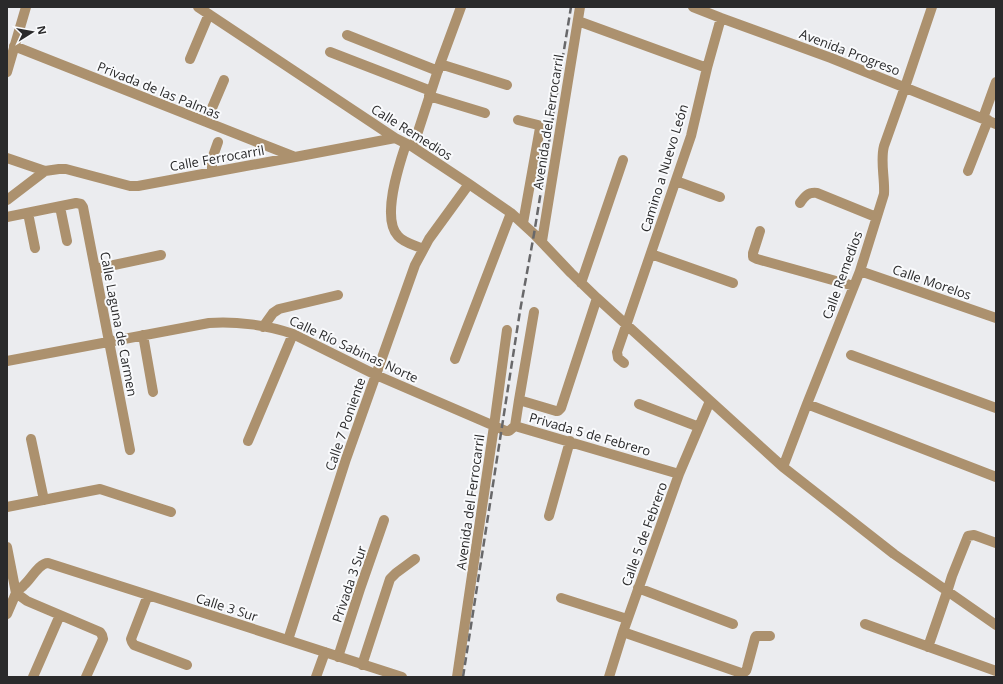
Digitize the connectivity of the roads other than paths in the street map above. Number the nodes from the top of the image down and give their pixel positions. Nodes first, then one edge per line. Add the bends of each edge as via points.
1 (26, 7) edge
2 (198, 7) edge
3 (461, 7) edge
4 (580, 7) edge
5 (932, 7) edge
6 (699, 8) edge
7 (209, 14) junction
8 (721, 18) junction
9 (578, 21) junction
10 (347, 35) dead end
11 (14, 46) junction
12 (330, 52) dead end
13 (190, 59) dead end
14 (439, 67) junction
15 (707, 68) junction
16 (7, 72) edge
17 (224, 80) dead end
18 (996, 82) edge
19 (507, 85) dead end
20 (905, 87) junction
21 (430, 94) junction
22 (486, 112) dead end
23 (518, 120) dead end
24 (989, 121) edge
25 (206, 122) junction
26 (395, 138) junction
27 (218, 142) dead end
28 (410, 146) junction
29 (295, 157) junction
30 (7, 158) edge
31 (623, 160) dead end
32 (45, 171) junction
33 (968, 171) dead end
34 (212, 172) junction
35 (676, 181) junction
36 (469, 184) junction
37 (720, 197) dead end
38 (7, 200) edge
39 (800, 203) dead end
40 (60, 206) junction
41 (28, 213) junction
42 (511, 214) junction
43 (7, 218) edge
44 (876, 218) junction
45 (523, 223) junction
46 (760, 231) dead end
47 (67, 241) dead end
48 (542, 241) junction
49 (35, 248) dead end
50 (423, 249) junction
51 (651, 254) junction
52 (161, 255) dead end
53 (95, 269) junction
54 (860, 270) junction
55 (581, 283) junction
56 (733, 283) dead end
57 (854, 286) junction
58 (338, 295) dead end
59 (596, 298) junction
60 (534, 312) dead end
61 (996, 318) edge
62 (626, 324) junction
63 (263, 327) junction
64 (507, 330) dead end
65 (293, 334) junction
66 (143, 335) junction
67 (109, 342) junction
68 (851, 355) dead end
69 (455, 359) dead end
70 (7, 361) edge
71 (624, 363) dead end
72 (376, 375) junction
73 (153, 392) dead end
74 (519, 400) junction
75 (710, 401) junction
76 (639, 404) dead end
77 (807, 404) junction
78 (996, 408) edge
79 (494, 426) junction
80 (515, 426) junction
81 (699, 427) junction
82 (31, 439) dead end
83 (248, 441) dead end
84 (570, 441) junction
85 (130, 450) dead end
86 (783, 467) junction
87 (679, 474) junction
88 (996, 477) edge
89 (44, 500) junction
90 (7, 507) edge
91 (171, 512) dead end
92 (549, 516) dead end
93 (384, 520) dead end
94 (996, 543) edge
95 (7, 547) edge
96 (415, 559) dead end
97 (638, 588) junction
98 (16, 592) junction
99 (947, 592) junction
100 (148, 595) junction
101 (561, 598) dead end
102 (8, 611) edge
103 (60, 615) junction
104 (627, 619) junction
105 (732, 624) dead end
106 (865, 624) dead end
107 (996, 626) edge
108 (623, 632) junction
109 (770, 636) dead end
110 (288, 640) junction
111 (928, 647) junction
112 (325, 652) junction
113 (338, 657) junction
114 (186, 665) dead end
115 (362, 665) junction
116 (996, 671) edge
117 (33, 677) edge
118 (86, 677) edge
119 (316, 677) edge
120 (402, 677) edge
121 (457, 677) edge
122 (609, 677) edge

1 - 11 street
2 - 7 street, Calle Remedios
3 - 14 street
4 - 9 street, Avenida del Ferrocarril
5 - 20 street, Calle Remedios
6 - 8 street, Avenida Progreso
7 - 13 street
7 - 26 street, Calle Remedios
8 - 15 street, Camino a Nuevo León
8 - 20 street, Avenida Progreso
9 - 15 street
9 - 48 street, Avenida del Ferrocarril
10 - 14 street
11 - 16 street
11 - 25 street, Privada de las Palmas
12 - 21 street
14 - 19 street
14 - 21 street
15 - 35 street, Camino a Nuevo León via 691,136
17 - 25 street
18 - 24 street
20 - 24 street, Avenida Progreso
20 - 44 street, Calle Remedios via 882,153 885,185
21 - 22 street
21 - 28 street
23 - 45 street via 538,125 540,128
24 - 33 street
25 - 29 street, Privada de las Palmas
26 - 28 street, Calle Remedios
26 - 29 street, Calle Ferrocarril
27 - 34 street via 212,159
28 - 36 street, Calle Remedios
28 - 50 street via 391,199 391,216 398,237
29 - 34 street, Calle Ferrocarril
30 - 32 street
31 - 55 street
32 - 34 street, Calle Ferrocarril via 66,168 130,186
32 - 38 street
35 - 37 street
35 - 51 street, Camino a Nuevo León
36 - 42 street, Calle Remedios
36 - 50 street, Calle 7 Poniente
39 - 44 street via 807,194 817,192
40 - 41 street
40 - 47 street
40 - 53 street, Calle Laguna de Carmen via 81,204
41 - 43 street
41 - 49 street
42 - 45 street, Calle Remedios
42 - 69 street
44 - 54 street, Calle Remedios
45 - 48 street, Calle Remedios
46 - 57 street via 753,253 756,259
48 - 55 street, Calle Remedios
50 - 72 street, Calle 7 Poniente
51 - 56 street
51 - 62 street, Camino a Nuevo León
52 - 53 street
53 - 67 street, Calle Laguna de Carmen
54 - 57 street, Calle Remedios
54 - 61 street, Calle Morelos
55 - 59 street, Calle Remedios
57 - 77 street, Calle Remedios
58 - 63 street via 279,309
59 - 62 street, Calle Remedios
59 - 74 street via 561,408 556,411
60 - 74 street
62 - 71 street, Camino a Nuevo León via 617,352 618,358
62 - 75 street, Calle Remedios
63 - 65 street, Calle Río Sabinas Norte
63 - 66 street, Calle Río Sabinas Norte via 223,322
64 - 79 street, Avenida del Ferrocarril
65 - 72 street, Calle Río Sabinas Norte
65 - 83 street
66 - 67 street, Calle Río Sabinas Norte
66 - 73 street
67 - 70 street, Calle Río Sabinas Norte
67 - 85 street, Calle Laguna de Carmen
68 - 78 street
72 - 79 street, Calle Río Sabinas Norte
72 - 110 street, Calle 7 Poniente
74 - 80 street
75 - 81 street, Calle 5 de Febrero
75 - 86 street, Calle Remedios
76 - 81 street
77 - 86 street, Calle Remedios
77 - 88 street
79 - 80 street, Privada 5 de Febrero via 510,431
79 - 121 street, Avenida del Ferrocarril
80 - 84 street, Privada 5 de Febrero
81 - 87 street, Calle 5 de Febrero
82 - 89 street
84 - 87 street, Privada 5 de Febrero
84 - 92 street
86 - 99 street, Calle Remedios via 870,536
87 - 97 street, Calle 5 de Febrero
89 - 90 street
89 - 91 street via 99,485
93 - 113 street, Privada 3 Sur
94 - 99 street via 974,535 968,536
95 - 98 street
96 - 115 street via 390,579
97 - 104 street, Calle 5 de Febrero
97 - 105 street
98 - 100 street, Calle 3 Sur via 44,563 48,563
98 - 102 street
98 - 103 street via 27,601
99 - 107 street, Calle Remedios
99 - 111 street
100 - 110 street, Calle 3 Sur
100 - 114 street via 132,642
101 - 104 street
103 - 117 street
103 - 118 street via 102,635 103,639
104 - 108 street, Calle 5 de Febrero
106 - 111 street
108 - 109 street via 741,673 746,671 756,636
108 - 122 street, Calle 5 de Febrero
110 - 112 street, Calle 3 Sur
111 - 116 street
112 - 113 street, Calle 3 Sur
112 - 119 street
113 - 115 street, Calle 3 Sur
115 - 120 street, Calle 3 Sur

